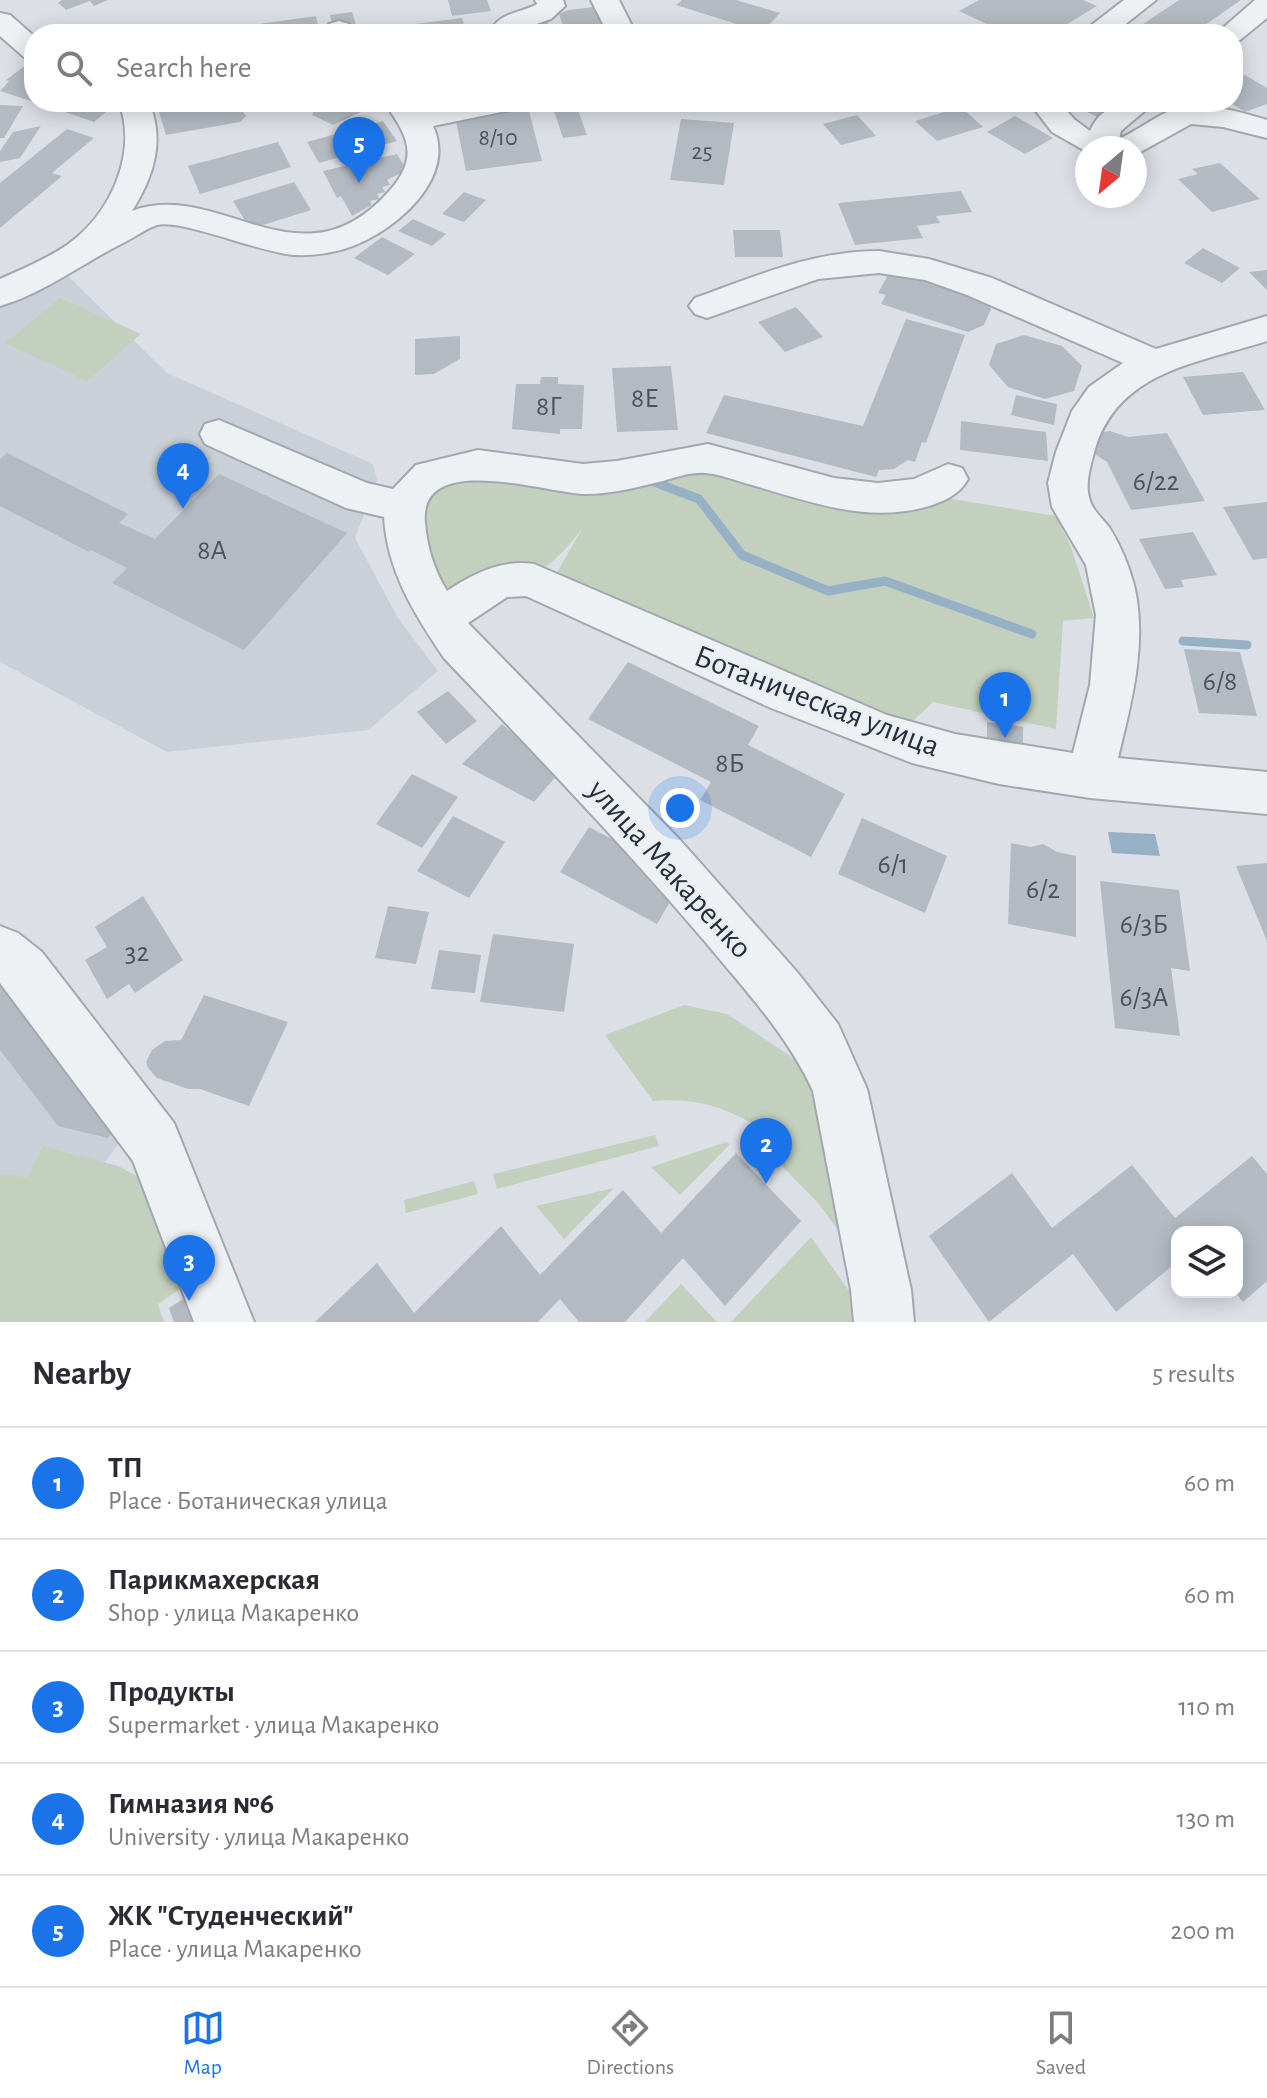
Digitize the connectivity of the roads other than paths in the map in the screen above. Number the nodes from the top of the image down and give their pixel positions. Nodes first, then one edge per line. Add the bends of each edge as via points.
1 (549, 0) edge
2 (605, 0) edge
3 (1142, 0) edge
4 (1267, 4) edge
5 (0, 21) edge
6 (511, 24) edge
7 (617, 24) edge
8 (1108, 24) edge
9 (1242, 24) edge
10 (24, 42) edge
11 (138, 112) edge
12 (408, 112) edge
13 (1053, 112) edge
14 (1126, 112) edge
15 (1267, 129) edge
16 (1078, 136) edge
17 (1104, 136) edge
18 (1147, 139) edge
19 (85, 248) junction
20 (0, 294) edge
21 (707, 306) dead end
22 (1267, 328) edge
23 (1151, 362) junction
24 (219, 434) dead end
25 (948, 479) dead end
26 (403, 506) junction
27 (439, 619) junction
28 (1090, 777) junction
29 (1267, 793) edge
30 (0, 951) edge
31 (224, 1322) edge
32 (884, 1322) edge

1 - 6 street via 544,14
2 - 7 street
3 - 8 street
4 - 9 street
5 - 10 street
11 - 19 street via 143,122 135,175 112,218
12 - 19 street via 421,131 423,158 414,180 379,219 339,240 288,245 160,214
13 - 16 street
14 - 17 street via 1106,127
15 - 18 street via 1196,114 1180,117
19 - 20 street
21 - 23 street via 814,269 853,262 900,264 1014,300
22 - 23 street
23 - 28 street via 1108,391 1088,415 1070,474 1068,492 1076,517 1104,557 1118,627 1116,665
24 - 26 street via 360,497
25 - 26 street via 921,493 870,500 702,458 580,479 485,465 423,478 409,490
26 - 27 street, улица Макаренко via 409,554
27 - 28 street, Ботаническая улица via 502,581 534,578 651,635 909,742 967,758
27 - 32 street, улица Макаренко via 663,856 819,1043 840,1089
28 - 29 street, Ботаническая улица
30 - 31 street via 24,970 154,1143

